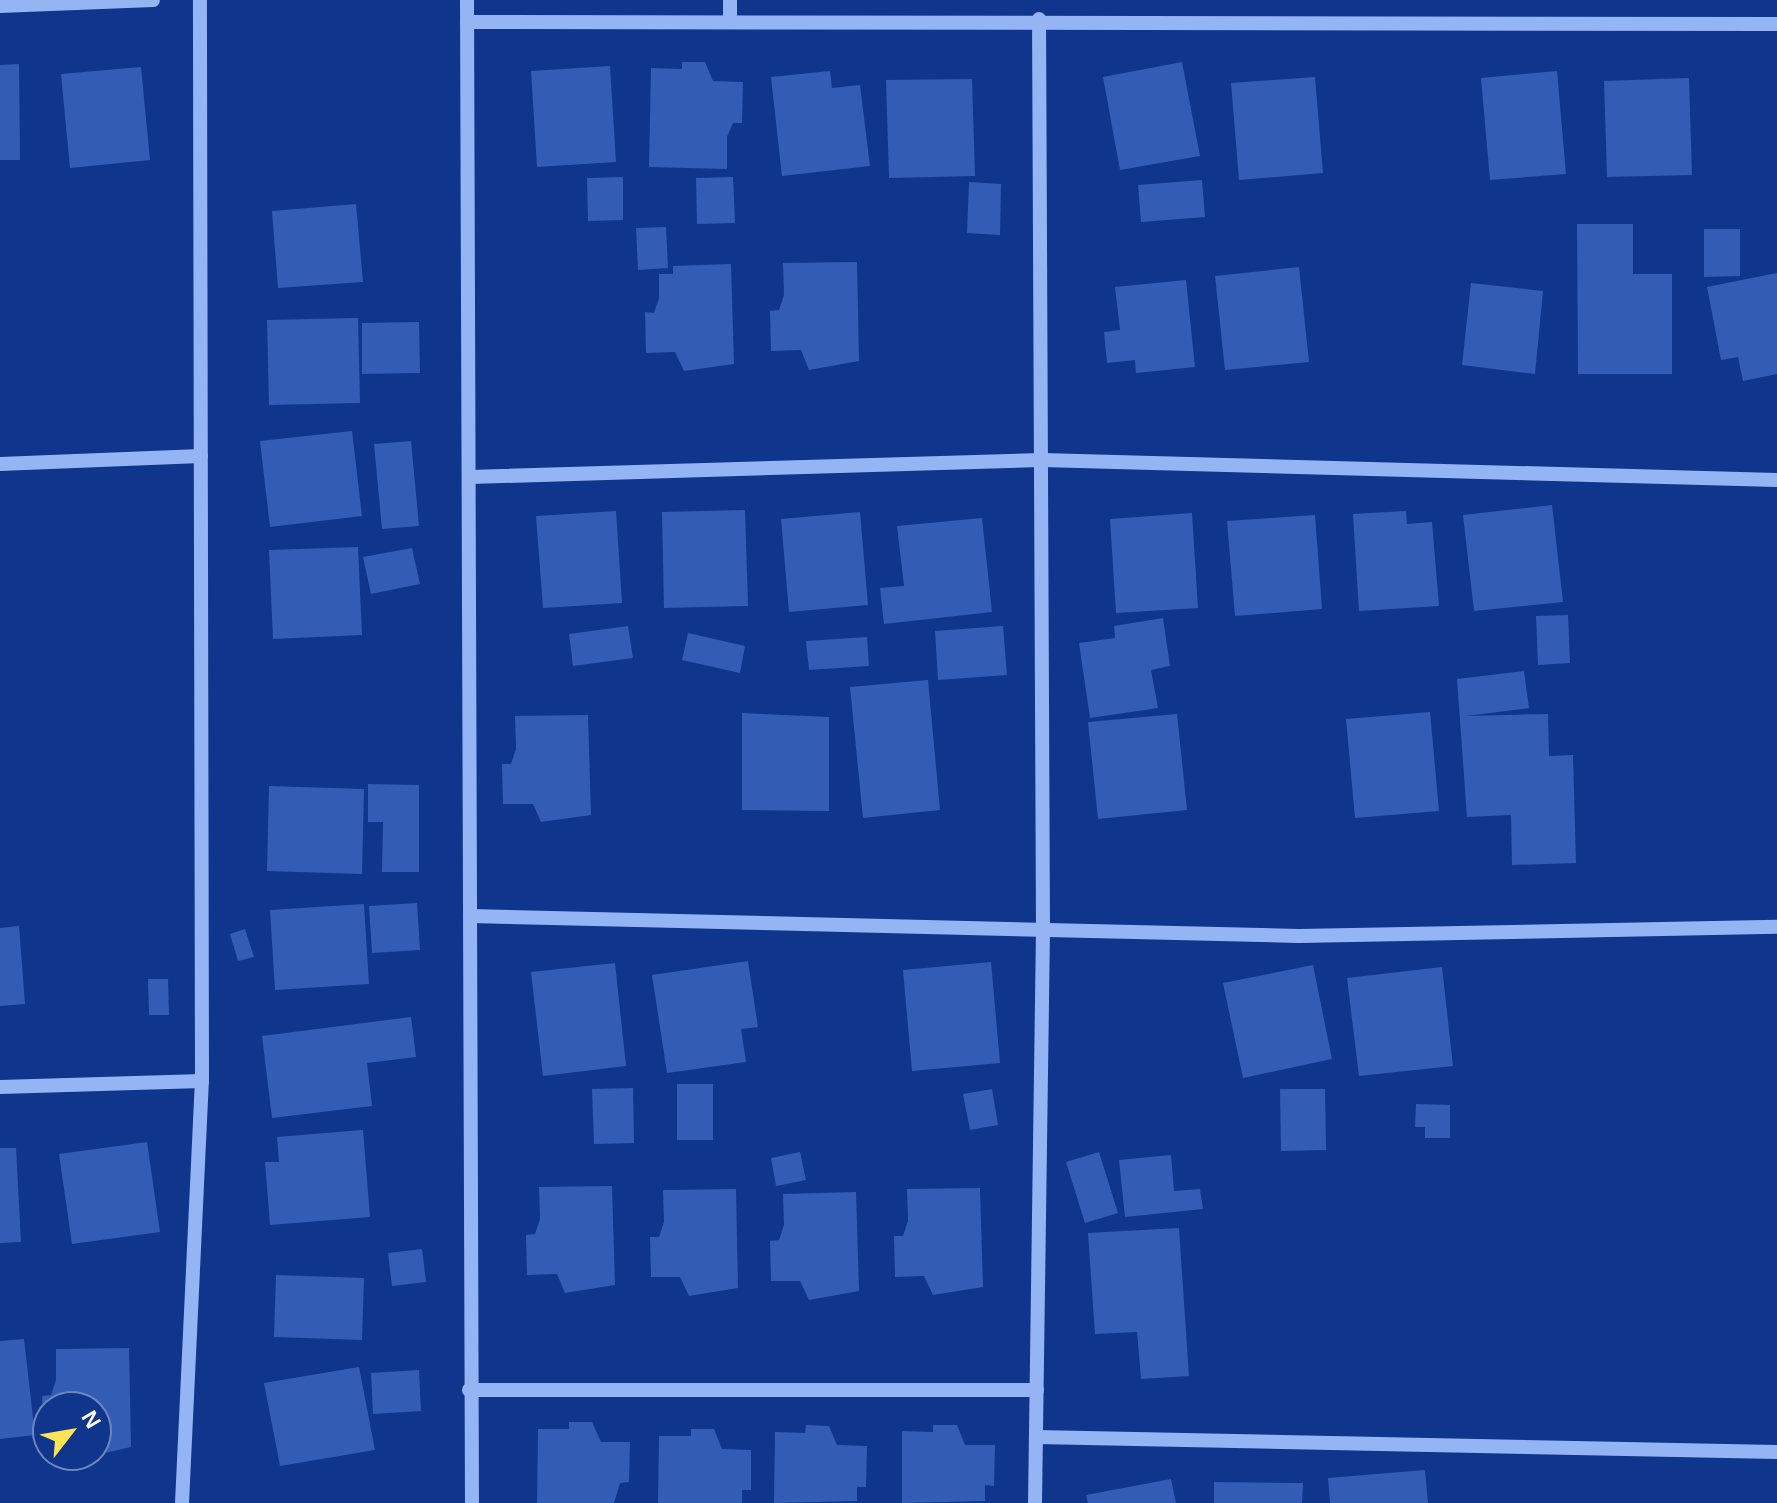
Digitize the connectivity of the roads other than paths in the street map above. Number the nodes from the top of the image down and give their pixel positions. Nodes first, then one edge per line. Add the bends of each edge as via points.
1 (153, 0) edge
2 (200, 0) edge
3 (467, 0) edge
4 (730, 0) edge
5 (0, 6) edge
6 (730, 17) junction
7 (1039, 19) junction
8 (467, 22) junction
9 (1777, 24) edge
10 (201, 456) junction
11 (1042, 460) junction
12 (0, 464) edge
13 (470, 477) junction
14 (1777, 480) edge
15 (470, 916) junction
16 (1777, 927) edge
17 (1043, 930) junction
18 (202, 1081) junction
19 (0, 1087) edge
20 (469, 1390) junction
21 (1037, 1390) junction
22 (1036, 1437) junction
23 (1777, 1452) edge
24 (182, 1503) edge
25 (472, 1503) edge
26 (1035, 1503) edge

1 - 5 street
2 - 10 street
3 - 8 street
4 - 6 street
6 - 7 street
6 - 8 street
7 - 9 street
7 - 11 street
8 - 13 street
10 - 12 street
10 - 18 street
11 - 13 street
11 - 14 street
11 - 17 street
13 - 15 street
15 - 17 street
15 - 20 street
16 - 17 street via 1299,936
17 - 21 street
18 - 19 street
18 - 24 street
20 - 21 street
20 - 25 street
21 - 22 street
22 - 23 street
22 - 26 street

